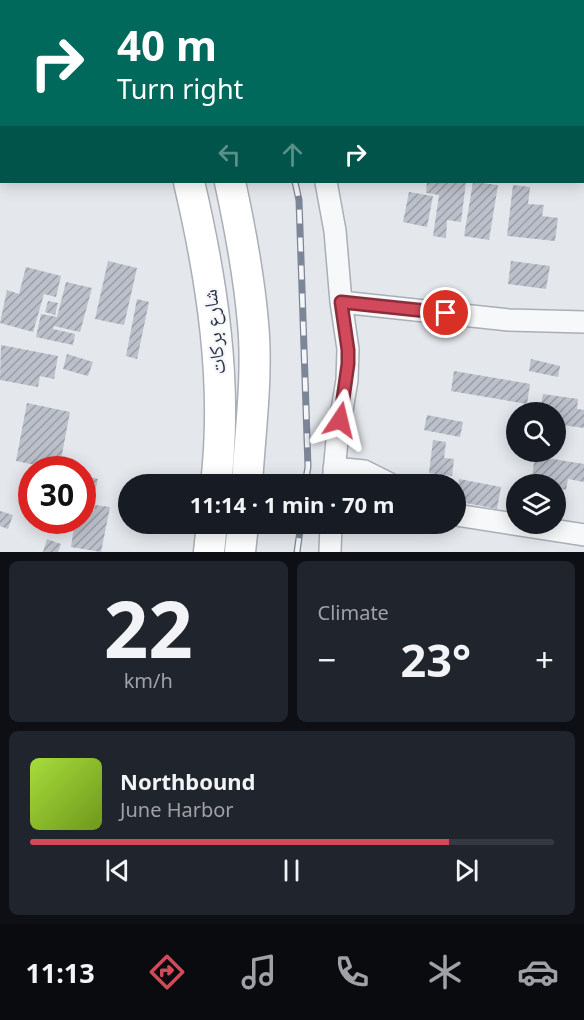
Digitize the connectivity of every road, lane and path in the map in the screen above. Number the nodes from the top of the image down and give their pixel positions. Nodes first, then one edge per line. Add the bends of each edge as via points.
1 (189, 183) edge
2 (230, 183) edge
3 (326, 183) edge
4 (341, 302) junction
5 (584, 322) edge
6 (217, 474) edge
7 (248, 474) edge
8 (334, 474) edge
9 (346, 474) edge
10 (370, 474) edge
11 (466, 517) edge
12 (211, 534) edge
13 (242, 534) edge
14 (331, 534) edge
15 (584, 535) edge
16 (209, 552) edge
17 (240, 552) edge
18 (330, 552) edge

1 - 6 main road, شارع بركات via 215,321 220,403
2 - 7 main road, شارع بركات via 253,324 254,382
3 - 4 street
4 - 5 street via 509,320
4 - 8 street via 348,364
9 - 10 street
11 - 15 street
12 - 16 main road
13 - 17 main road
14 - 18 street

